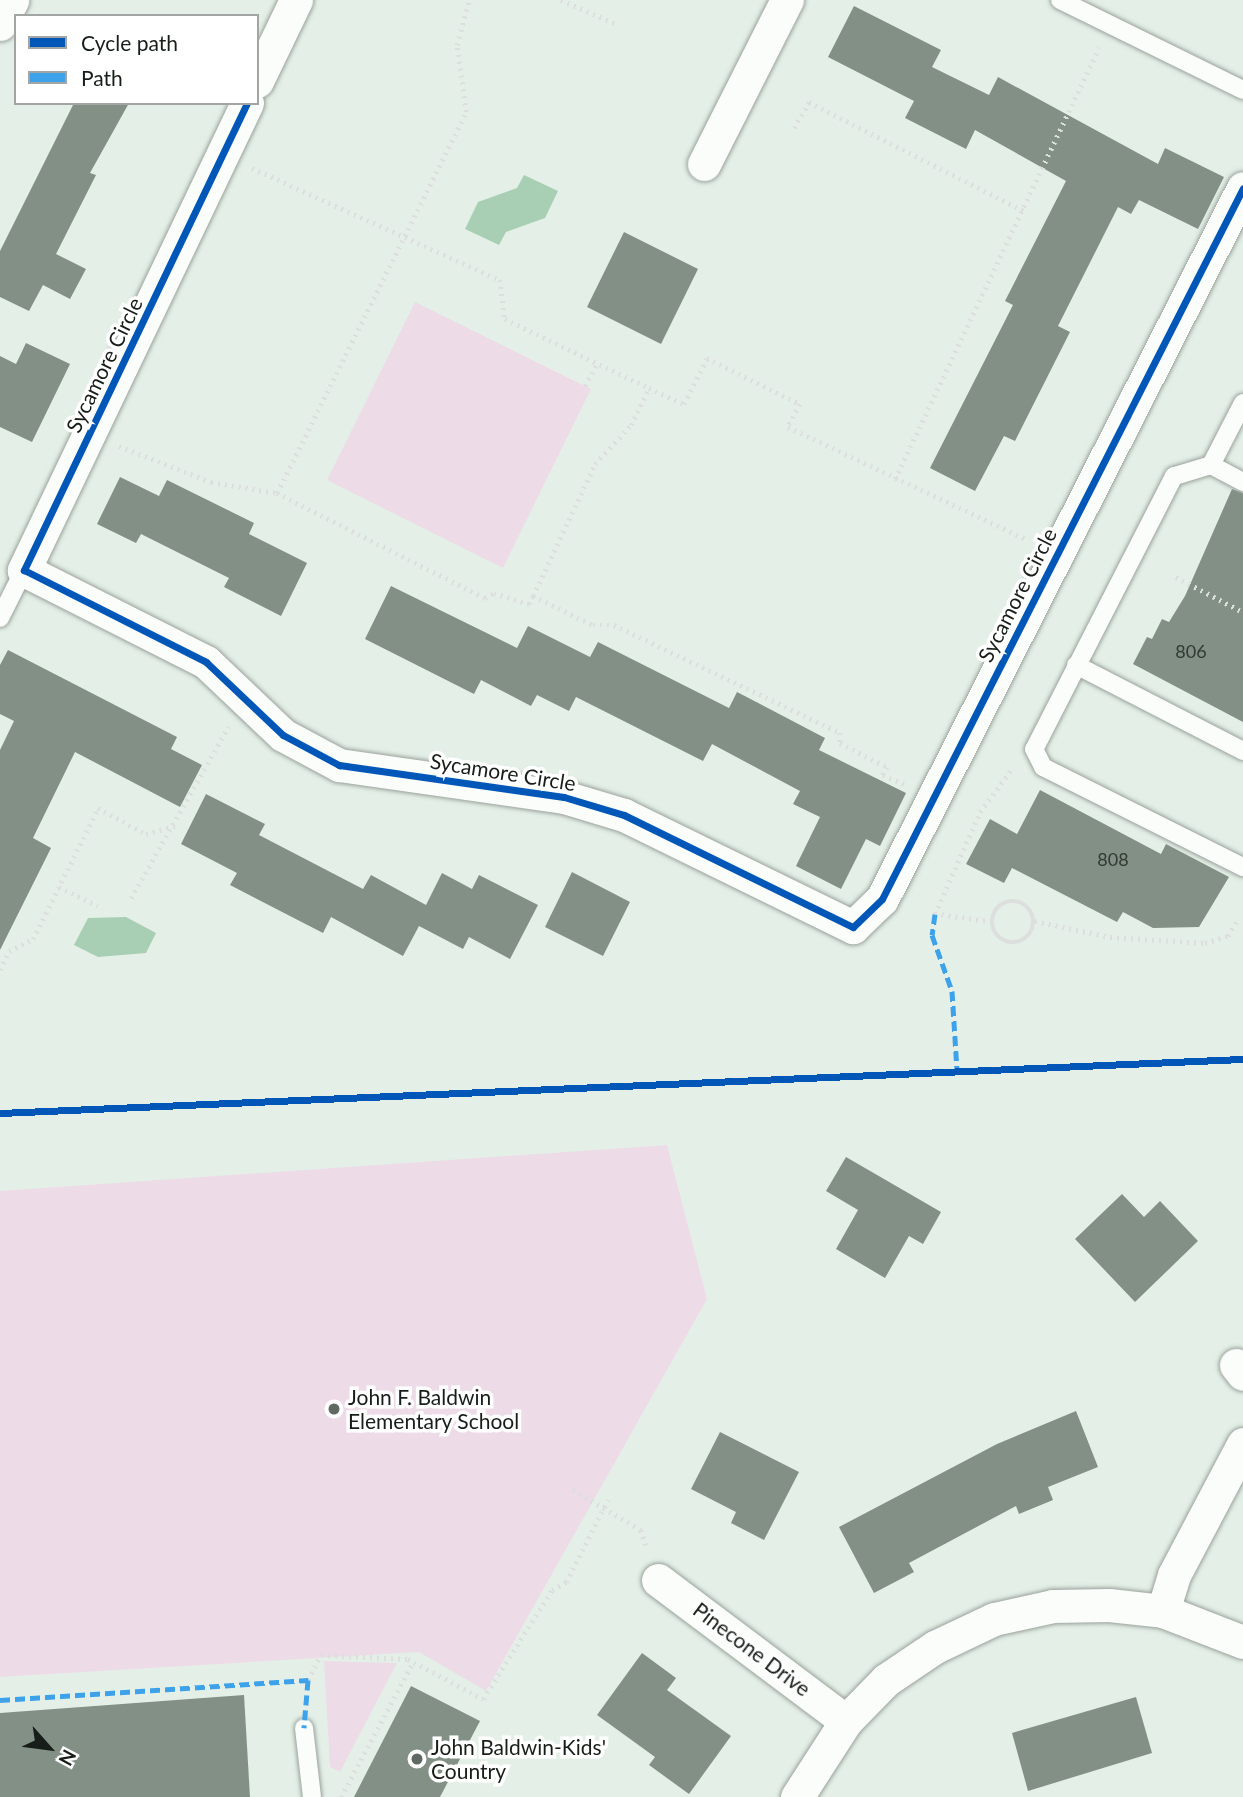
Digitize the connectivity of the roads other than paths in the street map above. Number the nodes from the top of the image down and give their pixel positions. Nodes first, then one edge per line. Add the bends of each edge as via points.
1 (12, 0) edge
2 (296, 0) edge
3 (787, 0) edge
4 (1060, 0) edge
5 (0, 24) edge
6 (259, 77) edge
7 (1243, 90) edge
8 (246, 105) edge
9 (704, 163) dead end
10 (1243, 188) edge
11 (1243, 403) edge
12 (1211, 466) junction
13 (1243, 482) edge
14 (24, 570) junction
15 (0, 618) edge
16 (1076, 665) junction
17 (1243, 751) edge
18 (1243, 867) edge
19 (1243, 1444) edge
20 (657, 1580) road end
21 (1163, 1611) junction
22 (1243, 1642) edge
23 (845, 1721) junction
24 (304, 1728) dead end
25 (313, 1797) edge
26 (797, 1797) edge

1 - 5 street
2 - 6 street
3 - 9 street
4 - 7 lane
8 - 14 street, Sycamore Circle
10 - 14 street, Sycamore Circle via 882,899 853,927 839,926 624,816 565,797 339,765 283,736 206,662
11 - 12 lane
12 - 13 lane
12 - 16 lane via 1174,476
14 - 15 lane
16 - 17 lane
16 - 18 lane via 1034,749 1043,767
19 - 21 street via 1174,1574
20 - 23 street, Pinecone Drive
21 - 22 street
21 - 23 street via 1053,1606 994,1619 935,1647 886,1680
23 - 26 street
24 - 25 lane

